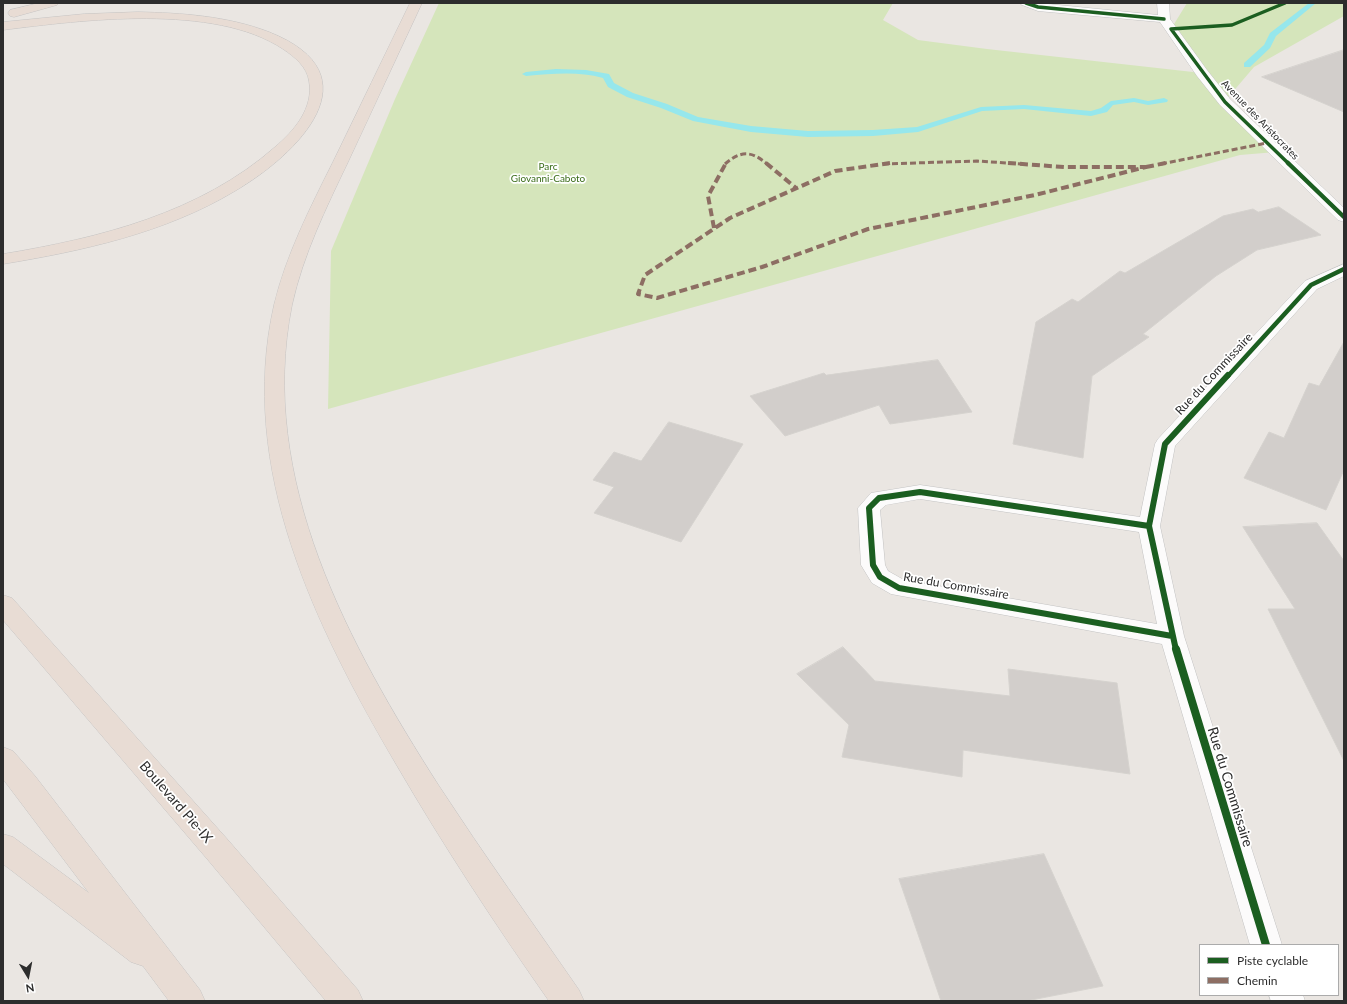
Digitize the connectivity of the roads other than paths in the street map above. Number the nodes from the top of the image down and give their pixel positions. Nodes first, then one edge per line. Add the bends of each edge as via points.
1 (53, 3) edge
2 (416, 3) edge
3 (1026, 3) edge
4 (1163, 3) edge
5 (3, 15) edge
6 (1164, 19) junction
7 (3, 26) edge
8 (1344, 217) edge
9 (3, 259) edge
10 (1344, 269) edge
11 (1149, 526) junction
12 (3, 604) edge
13 (1172, 636) junction
14 (3, 760) edge
15 (3, 847) edge
16 (1266, 944) edge
17 (164, 967) junction
18 (189, 1001) edge
19 (347, 1001) edge
20 (568, 1001) edge

1 - 5 highway
2 - 20 highway via 308,232 291,279 284,304 275,366 276,426 281,464 298,538 315,584 360,678 440,811
3 - 6 street via 1038,7
4 - 6 street
6 - 8 street, Avenue des Aristocrates via 1225,102
7 - 9 highway via 134,14 184,17 222,23 261,33 292,49 312,71 317,89 310,116 297,136 260,170 225,192 175,214 127,230 45,252
10 - 11 street, Rue du Commissaire via 1310,285 1165,444
11 - 13 street, Rue du Commissaire
11 - 13 street, Rue du Commissaire via 920,492 880,498 869,508 873,565 880,577 899,588
12 - 19 highway, Boulevard Pie-IX
13 - 16 street, Rue du Commissaire
14 - 17 highway via 26,785
15 - 17 highway
17 - 18 highway

